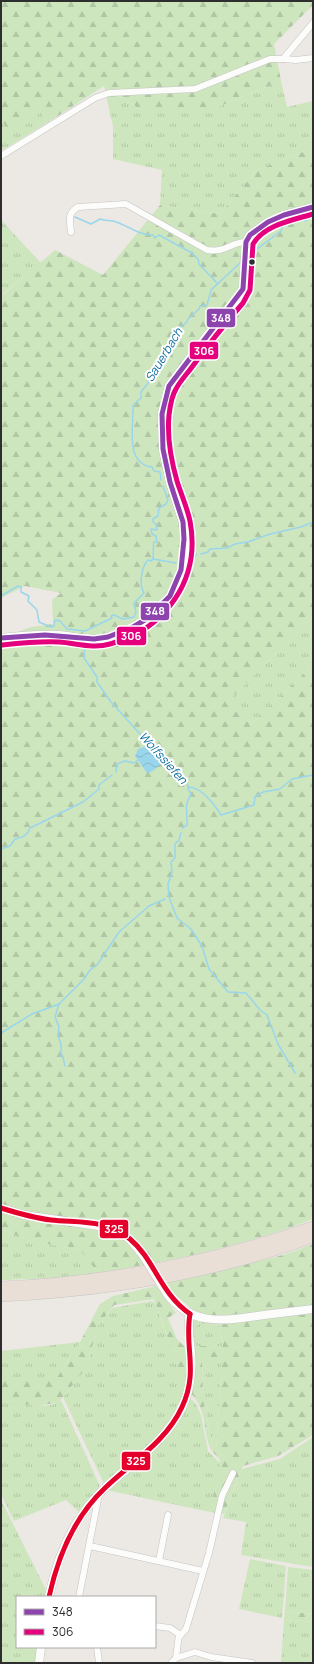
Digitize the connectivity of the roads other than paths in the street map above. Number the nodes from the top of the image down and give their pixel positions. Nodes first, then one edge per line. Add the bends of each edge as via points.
1 (313, 23) edge
2 (313, 58) edge
3 (283, 59) junction
4 (1, 156) edge
5 (313, 207) edge
6 (71, 232) dead end
7 (246, 242) junction
8 (1, 638) edge
9 (1, 1208) edge
10 (313, 1227) edge
11 (313, 1237) edge
12 (1, 1282) edge
13 (1, 1287) edge
14 (20, 1287) junction
15 (1, 1296) edge
16 (313, 1309) edge
17 (190, 1314) junction
18 (233, 1473) dead end
19 (99, 1494) junction
20 (168, 1515) dead end
21 (90, 1546) junction
22 (159, 1561) junction
23 (204, 1571) junction
24 (50, 1596) edge
25 (79, 1596) edge
26 (156, 1626) edge
27 (179, 1637) junction
28 (41, 1648) edge
29 (97, 1648) edge
30 (176, 1658) junction
31 (39, 1663) edge
32 (99, 1663) edge
33 (171, 1663) edge
34 (252, 1663) edge

1 - 3 street
2 - 3 street
3 - 4 street via 270,59 195,89 109,93 95,98
5 - 7 street via 268,222 250,235
6 - 7 street via 69,216 78,207 126,204 207,250 219,252 240,242
7 - 8 street via 243,289 169,386 165,400 162,429 164,461 184,533 183,564 180,578 171,595 159,610 145,621 109,638 82,639 42,635
9 - 17 street, bridge via 30,1216 120,1231 132,1241 144,1257 167,1294
10 - 14 highway via 190,1263
11 - 15 highway via 234,1263 140,1283 62,1293
12 - 14 highway
13 - 14 highway
16 - 17 street via 231,1320 206,1319
17 - 19 street via 188,1323 191,1374 188,1393 179,1414 167,1432
18 - 23 street via 222,1496
19 - 21 street
19 - 24 street via 68,1538 57,1564
20 - 22 street
21 - 22 street
21 - 25 street
22 - 23 street
23 - 27 street via 186,1629
26 - 27 street via 177,1631
27 - 30 street
28 - 31 street
29 - 32 street
30 - 33 street
30 - 34 street via 195,1652

